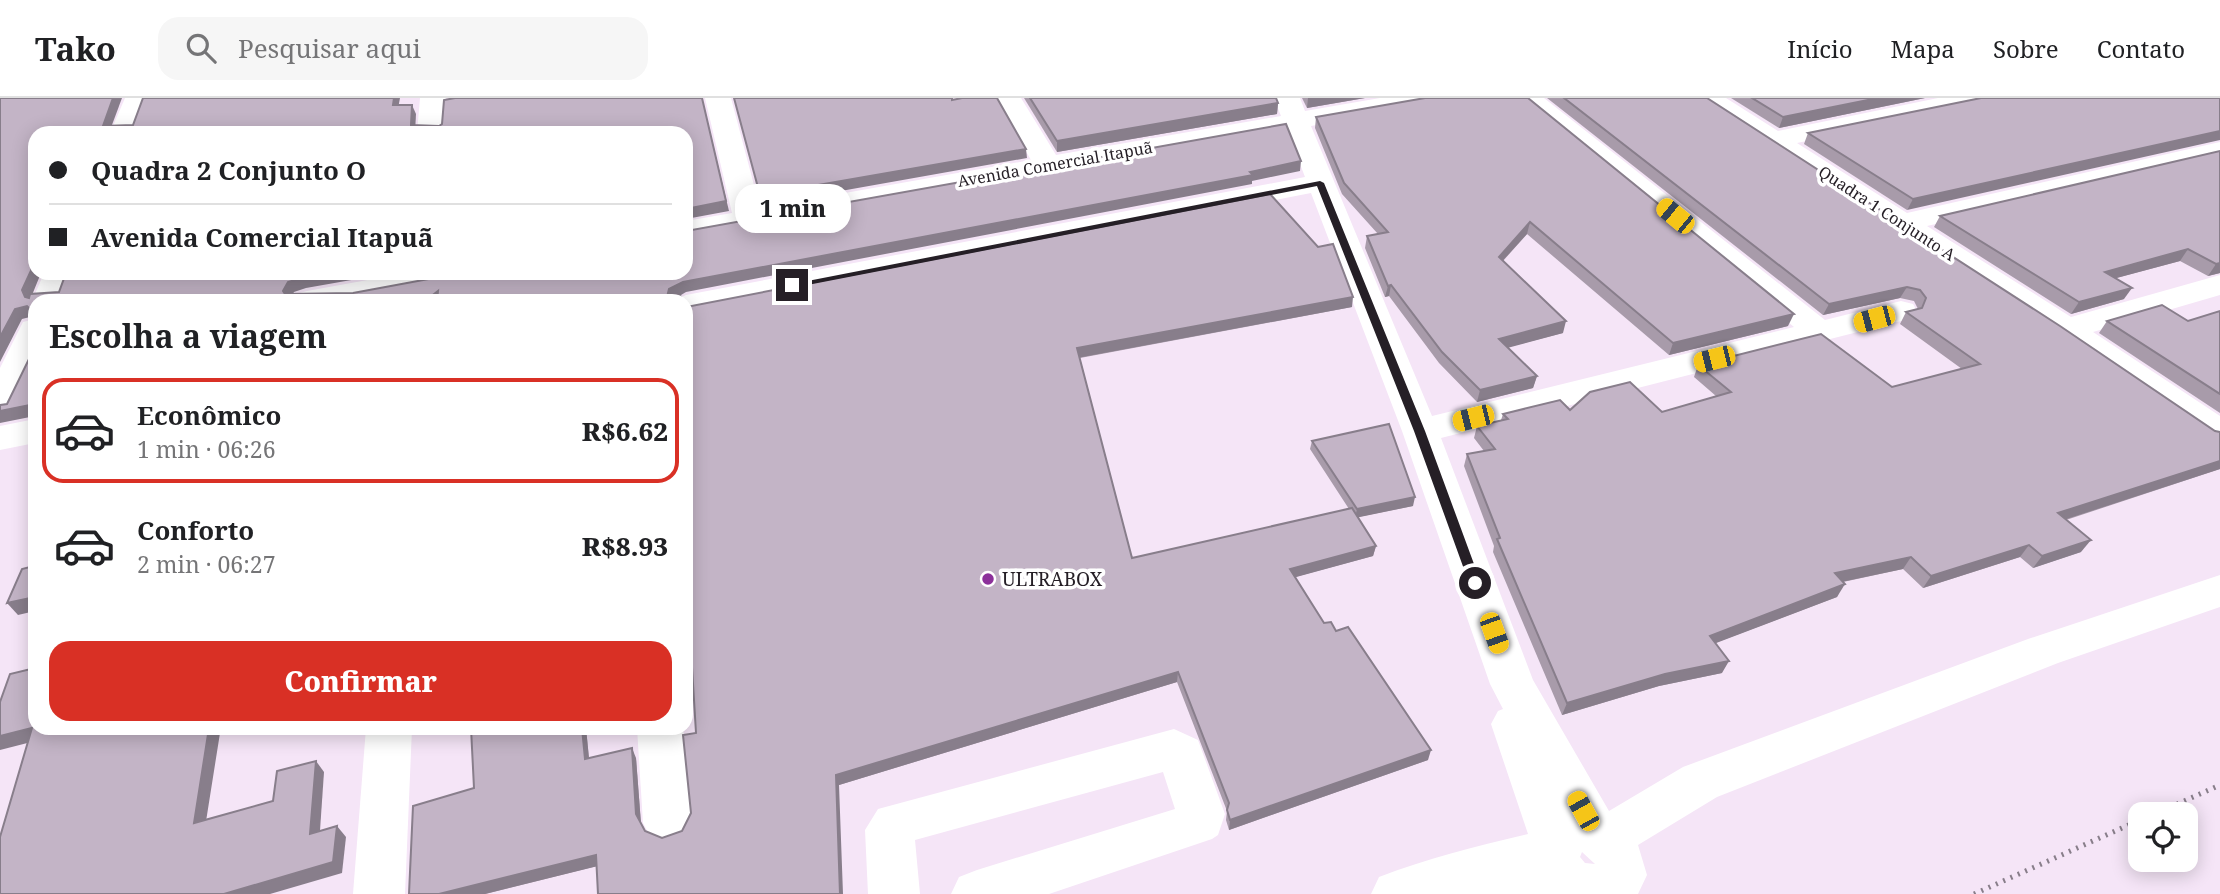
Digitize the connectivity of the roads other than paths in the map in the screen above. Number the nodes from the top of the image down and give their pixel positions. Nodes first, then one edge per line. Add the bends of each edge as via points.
1 (138, 98) edge
2 (433, 98) edge
3 (718, 98) edge
4 (1008, 98) edge
5 (1423, 98) edge
6 (1528, 98) edge
7 (1708, 98) edge
8 (1975, 98) edge
9 (1290, 109) edge
10 (126, 126) edge
11 (431, 126) edge
12 (1775, 140) junction
13 (2220, 150) edge
14 (1049, 166) junction
15 (1320, 183) junction
16 (748, 218) junction
17 (1902, 223) junction
18 (693, 229) edge
19 (417, 285) edge
20 (2220, 285) edge
21 (355, 294) edge
22 (693, 304) edge
23 (1901, 311) dead end
24 (2066, 329) junction
25 (1821, 333) junction
26 (24, 347) edge
27 (0, 405) edge
28 (1420, 431) junction
29 (28, 432) edge
30 (2220, 433) edge
31 (0, 438) edge
32 (2220, 591) edge
33 (389, 735) edge
34 (661, 735) edge
35 (668, 823) dead end
36 (1591, 865) edge
37 (1058, 882) edge
38 (379, 894) edge
39 (894, 894) edge
40 (976, 894) edge
41 (1397, 894) edge
42 (1494, 894) edge

1 - 10 street
2 - 11 street
3 - 16 street
4 - 14 street
5 - 9 street, Avenida Comercial Itapuã
6 - 25 street
7 - 12 street, Quadra 1 Conjunto A
8 - 12 street
9 - 14 street, Avenida Comercial Itapuã
9 - 15 street
12 - 17 street, Quadra 1 Conjunto A
13 - 17 street
14 - 16 street, Avenida Comercial Itapuã
15 - 22 street
15 - 28 street
16 - 18 street, Avenida Comercial Itapuã
17 - 24 street, Quadra 1 Conjunto A
19 - 21 street
20 - 24 street
23 - 25 street
24 - 30 street, Quadra 1 Conjunto A
25 - 28 street
26 - 27 street
28 - 36 street via 1512,684 1512,719
29 - 31 street
32 - 36 street via 2043,651 1750,763 1714,800
33 - 38 street
34 - 35 street
36 - 41 street via 1452,875
36 - 42 street
37 - 39 street via 1200,820 1181,754 1174,749 895,824 890,830
37 - 40 street

